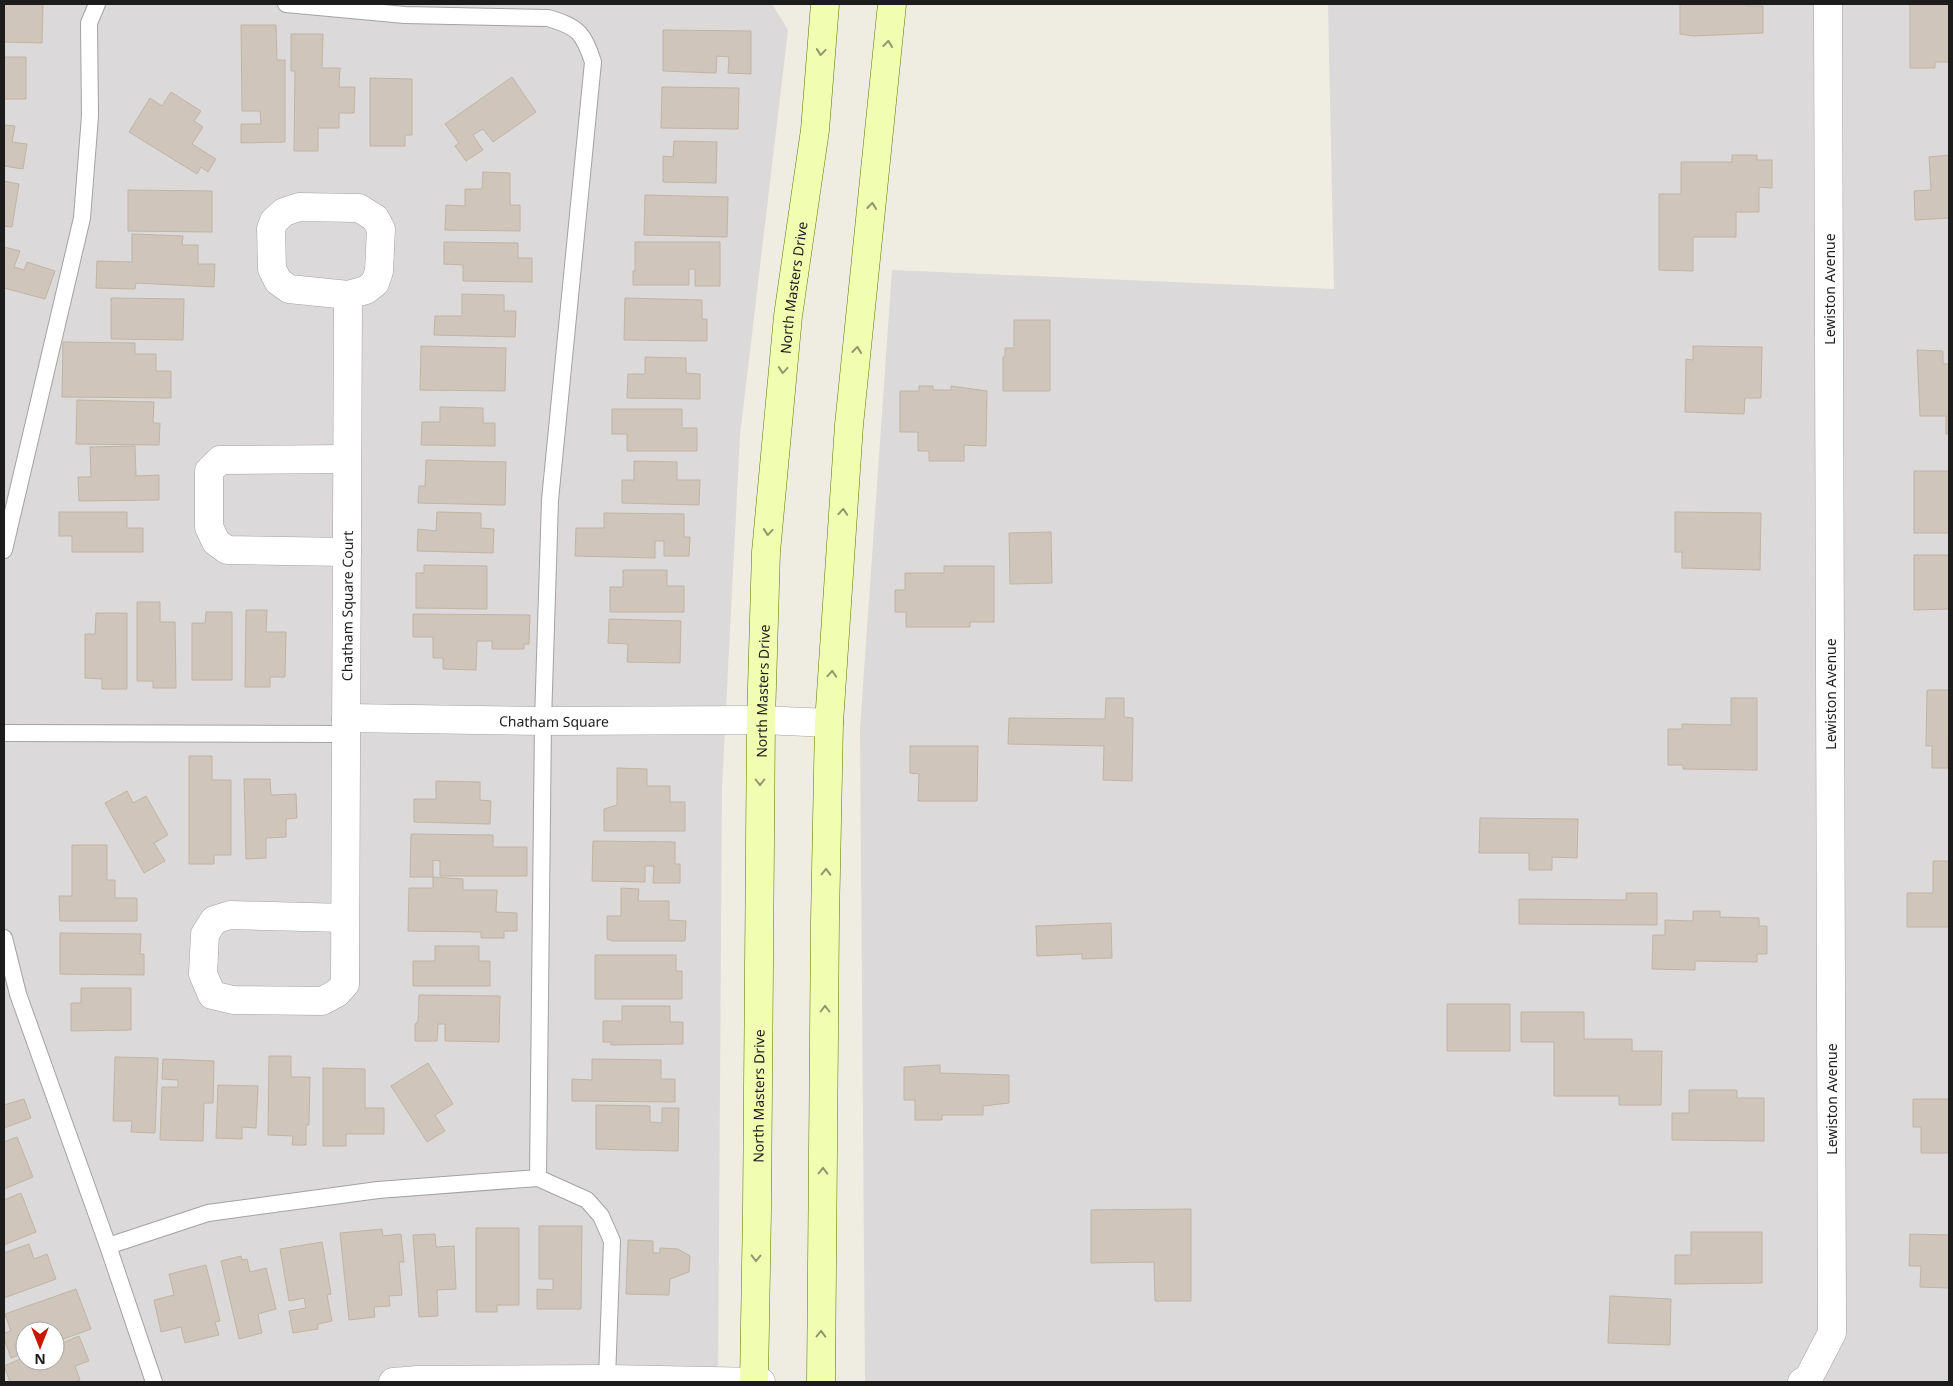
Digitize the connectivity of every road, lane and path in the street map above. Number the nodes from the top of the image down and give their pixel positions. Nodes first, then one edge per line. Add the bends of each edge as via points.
1 (97, 4) edge
2 (286, 4) edge
3 (825, 4) edge
4 (892, 4) edge
5 (1828, 4) edge
6 (348, 295) dead end
7 (347, 459) junction
8 (4, 550) edge
9 (347, 552) junction
10 (761, 720) junction
11 (543, 721) junction
12 (829, 723) junction
13 (346, 726) junction
14 (4, 733) edge
15 (346, 918) junction
16 (4, 938) edge
17 (538, 1178) junction
18 (108, 1246) junction
19 (608, 1379) junction
20 (1805, 1381) edge
21 (154, 1382) edge
22 (393, 1382) edge
23 (756, 1382) edge
24 (821, 1382) edge

1 - 8 lane via 90,23 90,116 82,218
2 - 11 lane via 405,15 548,18 568,24 580,33 593,62 550,500
3 -> 10 main road, North Masters Drive via 815,130 788,316 767,542
12 -> 4 main road via 849,425
5 - 20 street, Lewiston Avenue via 1832,1333
6 - 7 street, Chatham Square Court
7 - 9 street, Chatham Square Court
7 - 9 street via 220,460 210,471 208,527 216,542 227,550
9 - 13 street, Chatham Square Court
10 - 11 street, Chatham Square
10 - 12 street
10 -> 23 main road, North Masters Drive
11 - 13 street, Chatham Square
11 - 17 lane
24 -> 12 main road
13 - 14 lane
13 - 15 street, Chatham Square Court
15 - 15 street, Chatham Square Court via 230,915 214,920 205,934 204,974 212,994 233,1000 322,1000 337,994 346,984
16 - 18 lane via 18,994
17 - 18 lane via 378,1190 208,1213
17 - 19 lane via 587,1200 601,1216 612,1241
18 - 21 lane
19 - 22 street
19 - 23 street

